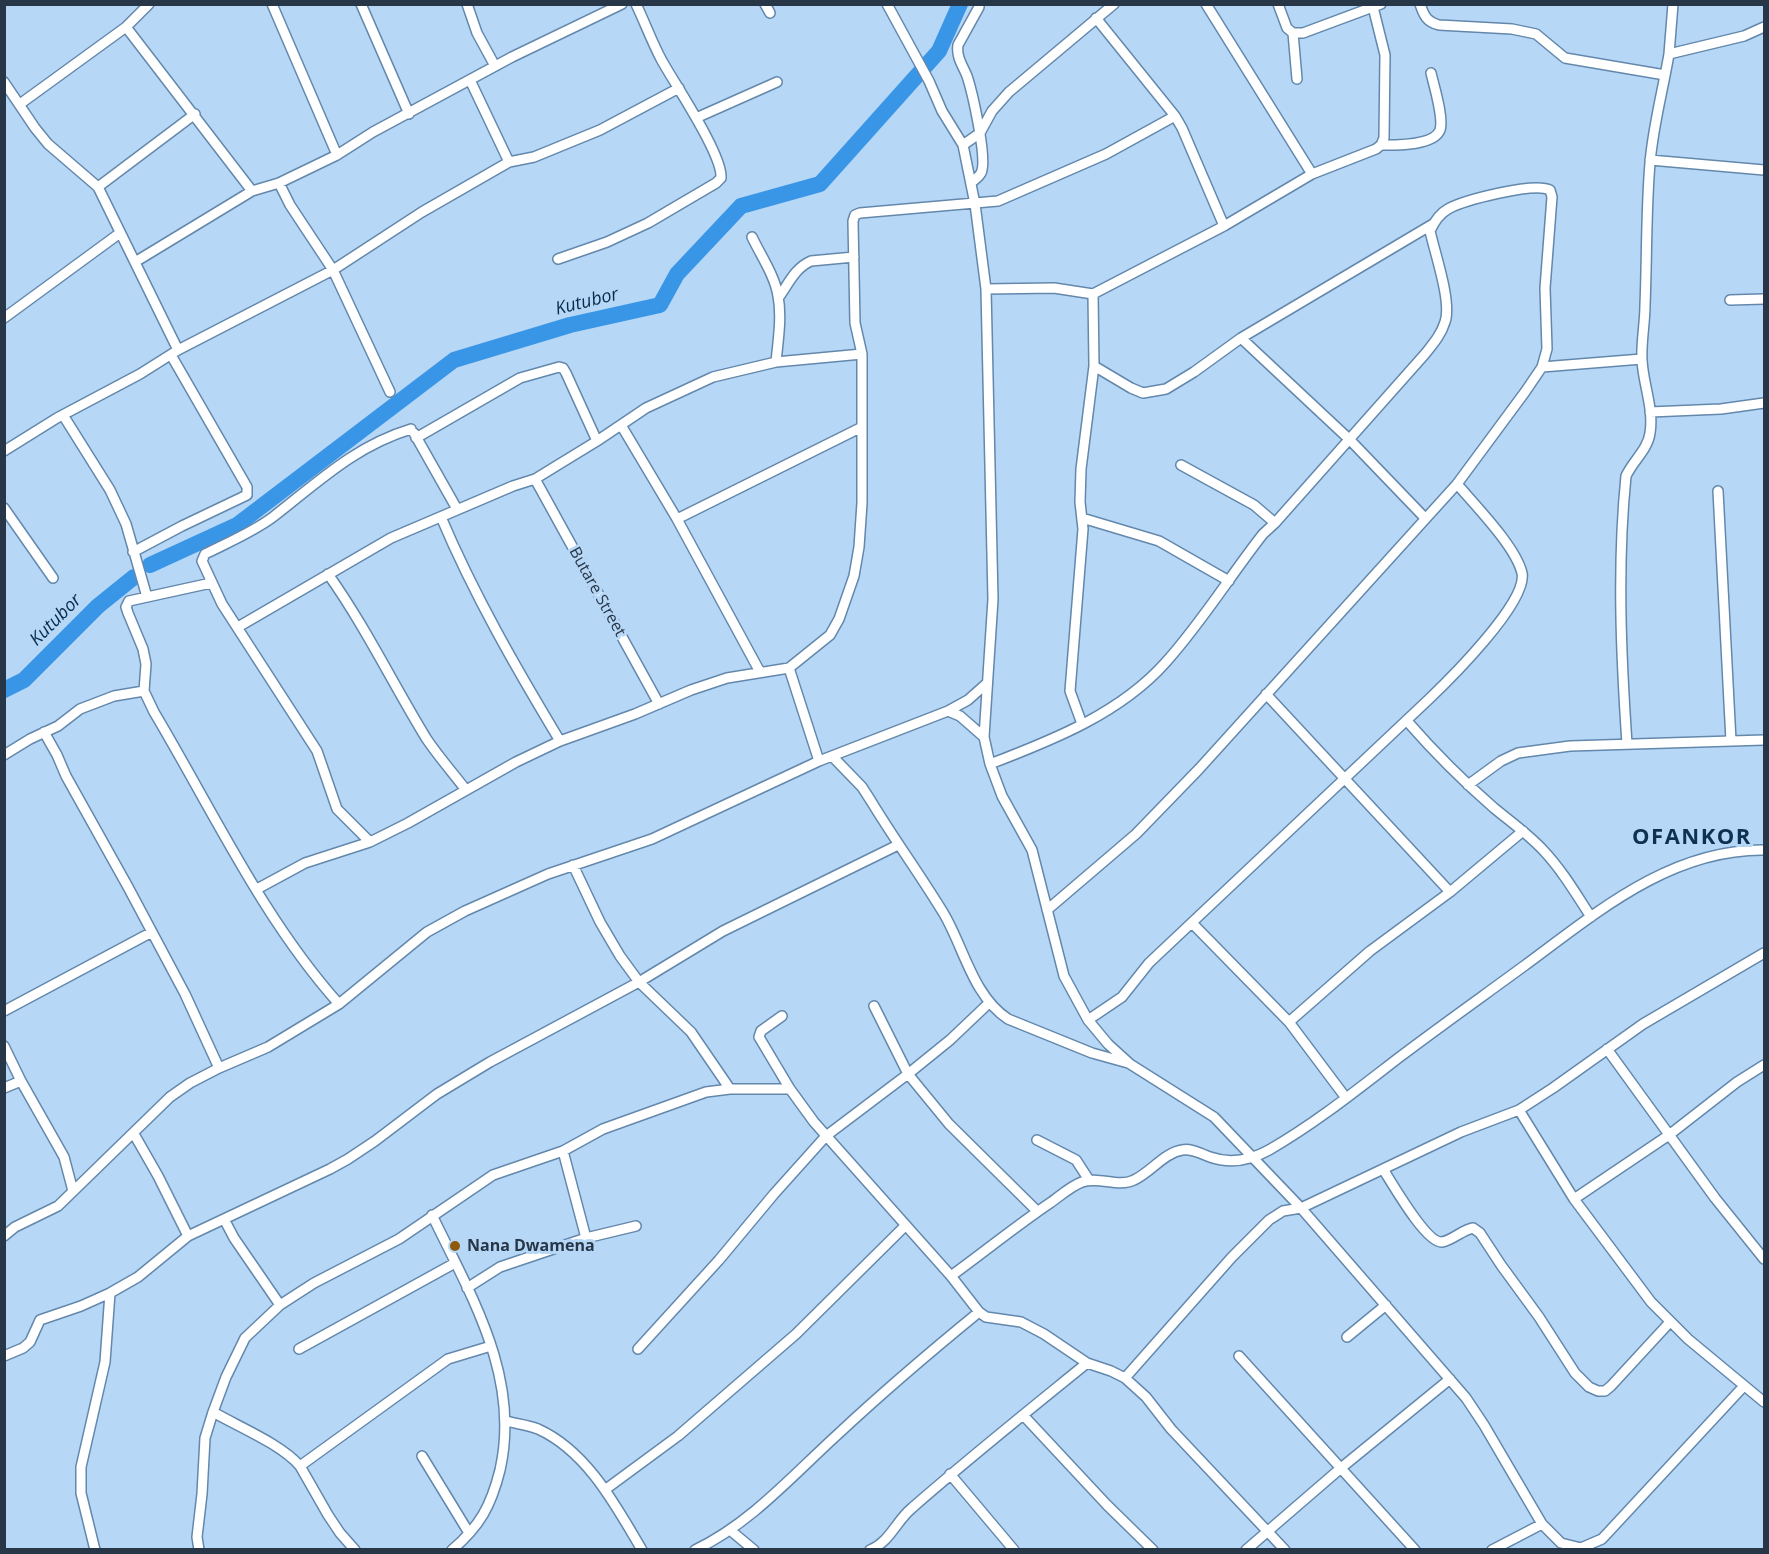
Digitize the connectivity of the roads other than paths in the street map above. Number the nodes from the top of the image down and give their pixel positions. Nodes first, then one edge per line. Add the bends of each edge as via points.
1 (149, 4) edge
2 (272, 4) edge
3 (361, 4) edge
4 (466, 4) edge
5 (622, 4) edge
6 (636, 4) edge
7 (887, 4) edge
8 (1114, 4) edge
9 (1206, 4) edge
10 (1278, 4) edge
11 (1420, 4) edge
12 (1673, 4) edge
13 (1377, 6) edge
14 (979, 7) dead end
15 (1353, 9) edge
16 (1096, 18) junction
17 (126, 27) junction
18 (1764, 27) edge
19 (1293, 33) junction
20 (1669, 54) junction
21 (495, 66) junction
22 (1431, 73) dead end
23 (1665, 75) junction
24 (1297, 79) dead end
25 (470, 80) junction
26 (4, 82) edge
27 (777, 82) dead end
28 (679, 88) junction
29 (20, 104) junction
30 (195, 114) junction
31 (410, 114) junction
32 (1175, 116) junction
33 (696, 118) junction
34 (980, 133) junction
35 (963, 145) junction
36 (1381, 145) junction
37 (338, 155) junction
38 (1650, 160) junction
39 (509, 162) junction
40 (1764, 170) edge
41 (1312, 174) junction
42 (279, 183) junction
43 (971, 183) junction
44 (98, 187) junction
45 (252, 191) junction
46 (975, 204) junction
47 (1434, 223) junction
48 (1224, 226) junction
49 (120, 233) junction
50 (752, 237) dead end
51 (854, 257) junction
52 (558, 259) dead end
53 (135, 262) junction
54 (333, 270) junction
55 (986, 289) junction
56 (1093, 294) junction
57 (778, 297) junction
58 (1730, 300) dead end
59 (1764, 300) edge
60 (5, 316) edge
61 (1241, 338) junction
62 (174, 352) junction
63 (862, 354) junction
64 (1642, 359) junction
65 (776, 362) junction
66 (1094, 366) junction
67 (1542, 367) junction
68 (390, 392) dead end
69 (1764, 403) edge
70 (1650, 412) junction
71 (63, 415) junction
72 (621, 425) junction
73 (862, 427) junction
74 (412, 430) junction
75 (1350, 440) junction
76 (597, 441) junction
77 (4, 451) edge
78 (1181, 465) dead end
79 (535, 479) junction
80 (1457, 484) junction
81 (1718, 491) dead end
82 (4, 508) edge
83 (457, 509) junction
84 (441, 517) junction
85 (1082, 518) junction
86 (1425, 518) junction
87 (677, 519) junction
88 (1275, 523) junction
89 (134, 552) junction
90 (328, 574) junction
91 (53, 578) dead end
92 (1229, 581) junction
93 (211, 583) junction
94 (147, 597) junction
95 (238, 627) junction
96 (789, 668) junction
97 (760, 672) junction
98 (986, 684) junction
99 (144, 691) junction
100 (1266, 694) junction
101 (659, 704) junction
102 (948, 711) junction
103 (1407, 721) junction
104 (1082, 724) junction
105 (44, 732) junction
106 (984, 737) junction
107 (1764, 740) edge
108 (560, 741) junction
109 (1731, 741) junction
110 (1626, 744) junction
111 (4, 755) edge
112 (832, 756) junction
113 (819, 761) junction
114 (990, 764) junction
115 (1345, 778) junction
116 (1468, 785) junction
117 (466, 790) junction
118 (1523, 831) junction
119 (370, 842) junction
120 (898, 845) junction
121 (1764, 850) edge
122 (573, 865) junction
123 (257, 889) junction
124 (1450, 892) junction
125 (1047, 910) junction
126 (1591, 917) junction
127 (1192, 923) junction
128 (152, 932) junction
129 (1764, 953) edge
130 (639, 982) junction
131 (989, 1003) junction
132 (339, 1004) junction
133 (874, 1006) dead end
134 (4, 1011) edge
135 (782, 1016) dead end
136 (1088, 1020) junction
137 (1288, 1022) junction
138 (4, 1046) edge
139 (1607, 1049) junction
140 (1130, 1064) junction
141 (1764, 1065) edge
142 (219, 1068) junction
143 (908, 1074) junction
144 (21, 1081) junction
145 (4, 1088) edge
146 (730, 1089) junction
147 (790, 1089) junction
148 (1346, 1098) junction
149 (1519, 1110) junction
150 (134, 1134) junction
151 (1669, 1135) junction
152 (826, 1136) junction
153 (1037, 1140) dead end
154 (563, 1151) junction
155 (1254, 1157) junction
156 (1383, 1169) junction
157 (1089, 1180) junction
158 (73, 1191) junction
159 (1574, 1199) junction
160 (1300, 1208) junction
161 (1037, 1211) junction
162 (432, 1215) junction
163 (224, 1219) junction
164 (636, 1226) dead end
165 (905, 1226) junction
166 (4, 1236) edge
167 (188, 1236) junction
168 (586, 1238) junction
169 (1764, 1258) edge
170 (455, 1263) junction
171 (951, 1276) junction
172 (467, 1288) junction
173 (110, 1293) junction
174 (280, 1305) junction
175 (1386, 1305) junction
176 (979, 1312) junction
177 (1670, 1322) junction
178 (1347, 1338) dead end
179 (491, 1346) junction
180 (299, 1349) dead end
181 (638, 1349) dead end
182 (4, 1356) edge
183 (1239, 1356) dead end
184 (1087, 1364) junction
185 (1125, 1378) junction
186 (1450, 1379) junction
187 (1743, 1387) junction
188 (1764, 1402) edge
189 (213, 1412) junction
190 (1023, 1414) junction
191 (506, 1421) junction
192 (422, 1456) dead end
193 (300, 1466) junction
194 (1341, 1468) junction
195 (950, 1474) junction
196 (606, 1489) junction
197 (1542, 1524) junction
198 (730, 1530) junction
199 (1266, 1531) junction
200 (469, 1533) junction
201 (876, 1549) edge
202 (95, 1550) edge
203 (199, 1550) edge
204 (355, 1550) edge
205 (452, 1550) edge
206 (642, 1550) edge
207 (695, 1550) edge
208 (753, 1550) edge
209 (1014, 1550) edge
210 (1153, 1550) edge
211 (1246, 1550) edge
212 (1285, 1550) edge
213 (1415, 1550) edge
214 (1492, 1550) edge

1 - 17 street
2 - 37 street
3 - 31 street
4 - 21 street
5 - 21 street
6 - 28 street
7 - 35 street
8 - 16 street
9 - 41 street
10 - 19 street via 1287,28
11 - 23 street via 1425,17 1439,26 1512,29 1536,34 1565,58
12 - 20 street
13 - 15 street
13 - 36 street via 1385,55
14 - 34 street via 957,52
15 - 19 street via 1303,33
16 - 32 street
16 - 34 street via 1009,92
17 - 29 street
17 - 30 street
18 - 20 street via 1744,36
19 - 24 street
20 - 23 street
21 - 25 street
22 - 36 street via 1440,129 1437,135 1416,143
23 - 38 street
25 - 31 street
25 - 39 street
26 - 29 street
27 - 33 street
28 - 33 street
28 - 39 street via 600,130 534,157
29 - 44 street via 48,144
30 - 44 street
30 - 45 street
31 - 37 street
32 - 46 street via 1106,154 998,201
32 - 48 street
33 - 52 street via 722,171 721,178 648,223
34 - 35 street
34 - 43 street via 983,165
35 - 43 street
36 - 41 street
37 - 42 street
38 - 40 street
38 - 64 street
39 - 54 street
41 - 48 street
42 - 45 street
42 - 54 street
43 - 46 street
44 - 49 street
45 - 53 street
46 - 51 street via 855,215
46 - 55 street
47 - 61 street
47 - 67 street via 1446,210 1476,199 1521,189 1550,190 1545,288 1547,349
47 - 75 street via 1430,231 1447,303 1446,320 1425,354
48 - 56 street
49 - 53 street
49 - 60 street
50 - 57 street
51 - 57 street via 804,264
51 - 63 street via 855,323
53 - 62 street
54 - 62 street
54 - 68 street
55 - 56 street via 1054,288
55 - 98 street via 993,599
56 - 66 street
57 - 65 street
58 - 59 street
61 - 66 street via 1175,384 1155,392 1131,388
61 - 75 street
62 - 71 street
62 - 89 street via 248,487 247,495
63 - 65 street
63 - 73 street
64 - 67 street
64 - 70 street
65 - 72 street via 713,377 646,408
66 - 85 street via 1081,469
67 - 80 street
69 - 70 street
70 - 110 street via 1646,447 1631,465 1624,496 1620,561
71 - 77 street
71 - 89 street via 110,490
72 - 76 street
72 - 87 street
73 - 87 street
73 - 96 street via 862,503 854,576 830,635
74 - 76 street via 520,378 559,367 566,373
74 - 83 street
74 - 93 street via 370,445 312,484 271,518 205,554 202,561
75 - 86 street
75 - 88 street
76 - 79 street
78 - 88 street via 1254,505
79 - 83 street
79 - 101 street, Butare Street
80 - 86 street
80 - 103 street via 1514,554 1522,573 1522,586 1482,645
81 - 109 street
82 - 91 street
83 - 84 street
84 - 90 street via 391,538
84 - 108 street via 495,631
85 - 92 street via 1159,541
85 - 104 street via 1070,691
86 - 100 street
87 - 97 street
88 - 92 street
89 - 94 street
90 - 95 street
90 - 117 street via 428,741
92 - 104 street via 1158,670 1124,699
93 - 94 street
93 - 95 street
94 - 99 street via 129,601 126,607 146,664
95 - 119 street via 317,751 337,809
96 - 97 street
96 - 113 street
97 - 101 street via 727,678
98 - 102 street
98 - 106 street
99 - 105 street via 102,699
99 - 123 street
100 - 115 street
100 - 125 street via 1136,834
101 - 108 street
102 - 106 street
102 - 112 street
103 - 115 street
103 - 116 street
104 - 114 street
105 - 111 street
105 - 128 street
106 - 114 street
107 - 109 street
108 - 117 street
109 - 110 street
110 - 116 street via 1518,753 1501,760
112 - 113 street
112 - 120 street via 862,787
113 - 122 street via 652,839
114 - 125 street via 1002,796 1032,850
115 - 124 street
115 - 127 street
116 - 118 street
117 - 119 street
118 - 124 street
118 - 126 street via 1567,878
119 - 123 street via 305,863
120 - 130 street via 723,931
120 - 131 street via 945,916
121 - 126 street via 1707,858 1671,870
122 - 130 street via 600,922
122 - 132 street via 511,889 427,932
123 - 132 street via 308,968
124 - 137 street via 1370,951
125 - 136 street via 1064,976
126 - 148 street
127 - 136 street via 1149,963 1122,997
127 - 137 street
128 - 134 street
128 - 142 street
129 - 139 street via 1642,1024
130 - 146 street via 692,1032
130 - 163 street via 437,1094 339,1164
131 - 140 street via 1008,1019
131 - 143 street
132 - 142 street via 268,1047
133 - 143 street
135 - 147 street via 761,1031 759,1037
136 - 140 street
137 - 148 street
138 - 144 street
139 - 149 street
139 - 151 street
140 - 155 street via 1214,1117
141 - 151 street
142 - 150 street via 170,1097
143 - 152 street
143 - 161 street via 950,1124
144 - 145 street
144 - 158 street via 64,1157
146 - 147 street
146 - 154 street via 705,1092 653,1110 603,1129
147 - 152 street
148 - 155 street via 1307,1127
149 - 156 street
149 - 159 street
150 - 158 street
150 - 167 street
151 - 159 street
151 - 169 street
152 - 165 street
152 - 181 street
153 - 157 street via 1076,1160
154 - 162 street via 493,1175
154 - 168 street
155 - 157 street via 1234,1161 1181,1150 1133,1180
155 - 160 street
156 - 160 street
156 - 177 street via 1422,1228 1436,1241 1447,1240 1467,1229 1480,1233 1575,1373 1589,1387 1605,1391
157 - 161 street
158 - 166 street via 58,1206
159 - 177 street
160 - 175 street
160 - 185 street via 1282,1211 1232,1257
161 - 171 street
162 - 170 street
162 - 174 street via 399,1239
163 - 167 street
163 - 174 street
164 - 168 street
165 - 171 street
165 - 196 street via 788,1341 678,1436
167 - 173 street via 138,1277
168 - 172 street via 500,1267
170 - 172 street
170 - 180 street
171 - 176 street
172 - 179 street
173 - 182 street via 40,1320 30,1342
173 - 202 street via 105,1362 81,1467 81,1492
174 - 189 street via 245,1338
175 - 178 street
175 - 186 street
176 - 184 street via 986,1317 1021,1322
176 - 198 street via 893,1382
177 - 187 street
179 - 191 street via 504,1395
179 - 193 street via 448,1359
183 - 194 street
184 - 185 street
184 - 190 street
185 - 199 street
186 - 194 street
186 - 197 street via 1484,1425
187 - 188 street
187 - 197 street via 1602,1539 1581,1548 1561,1542
189 - 193 street via 279,1447
189 - 203 street via 205,1438 196,1536
190 - 195 street
190 - 210 street
191 - 196 street via 541,1431 573,1454
191 - 200 street via 494,1494 482,1520
192 - 200 street
193 - 204 street via 328,1515
194 - 199 street
194 - 213 street
195 - 201 street via 903,1516
195 - 209 street
196 - 206 street
197 - 214 street
198 - 207 street
198 - 208 street
199 - 211 street
199 - 212 street
200 - 205 street

